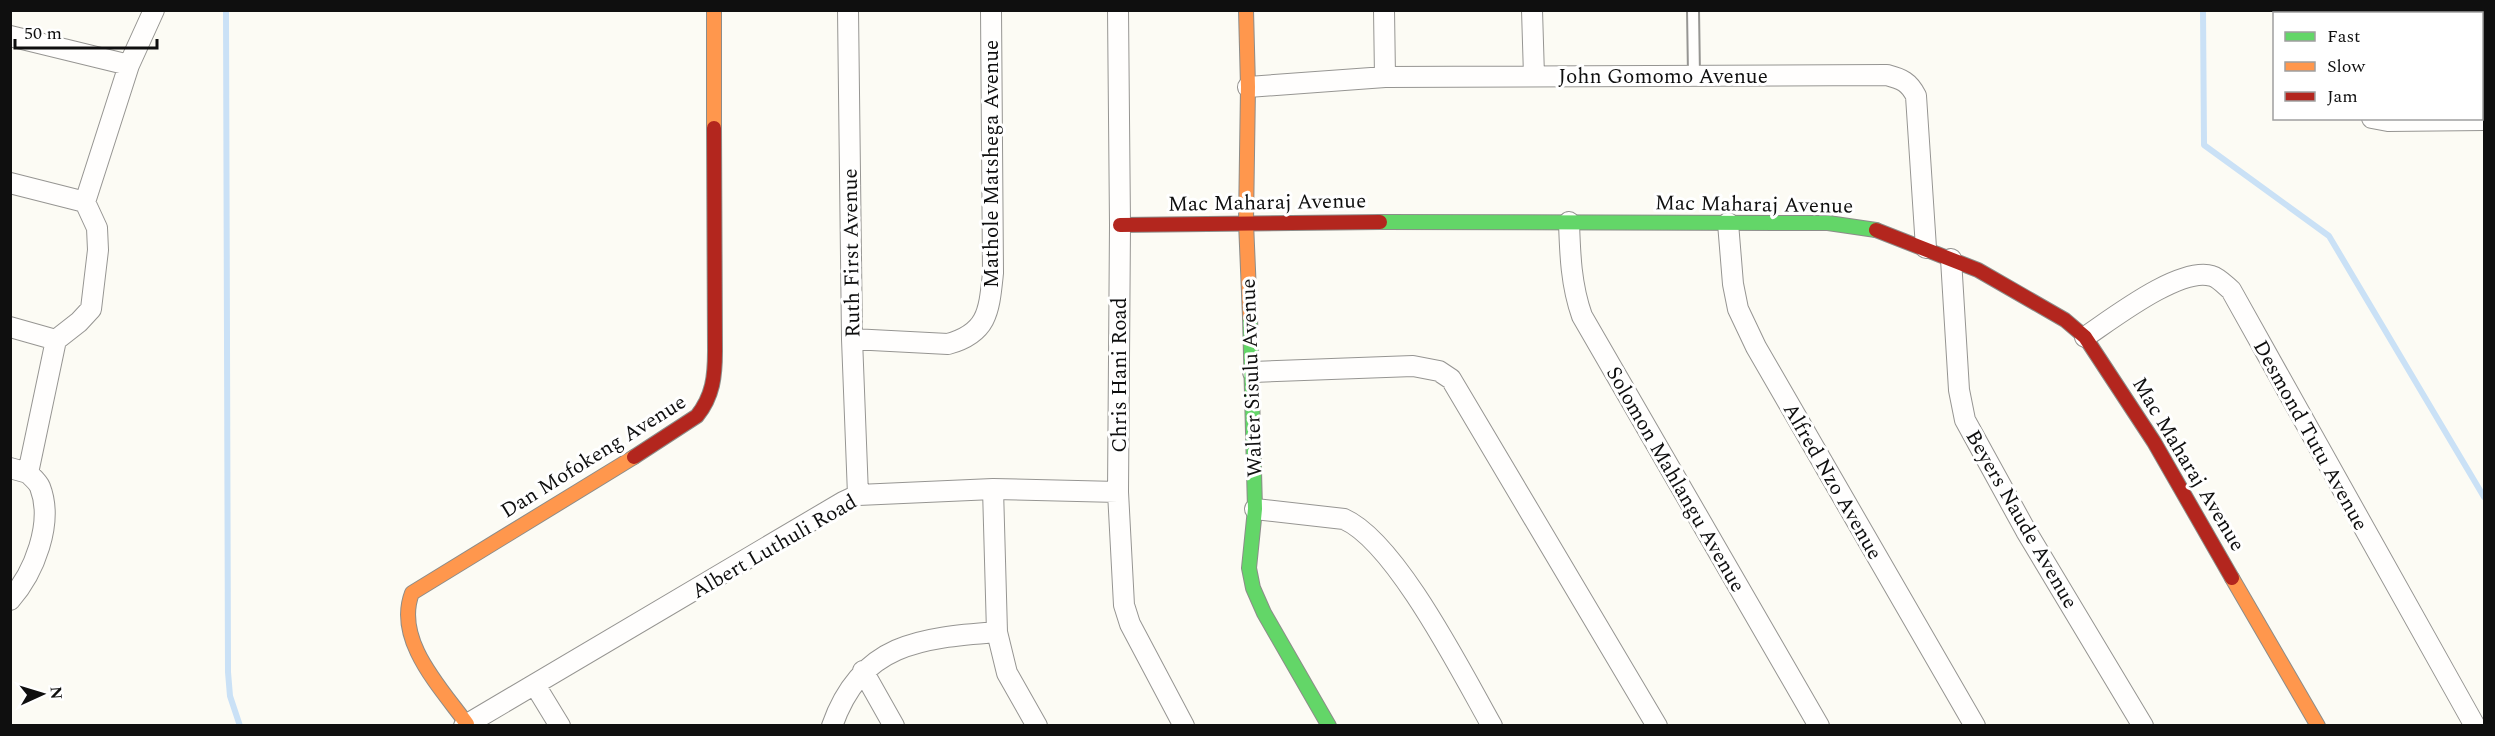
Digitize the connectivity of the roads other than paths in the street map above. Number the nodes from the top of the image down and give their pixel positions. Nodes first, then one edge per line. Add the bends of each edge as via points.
1 (154, 10) edge
2 (714, 10) edge
3 (848, 10) edge
4 (991, 10) edge
5 (1118, 10) edge
6 (1246, 10) edge
7 (1384, 10) edge
8 (1532, 10) edge
9 (1693, 10) edge
10 (10, 36) edge
11 (129, 64) junction
12 (1694, 75) junction
13 (1534, 76) junction
14 (1385, 77) junction
15 (1248, 87) junction
16 (2383, 120) edge
17 (2484, 120) edge
18 (10, 183) edge
19 (85, 202) junction
20 (1246, 222) junction
21 (1569, 222) junction
22 (1728, 223) junction
23 (1120, 225) junction
24 (1926, 248) junction
25 (1951, 259) junction
26 (10, 327) edge
27 (2085, 337) junction
28 (852, 339) junction
29 (56, 340) junction
30 (1253, 372) junction
31 (19, 471) edge
32 (993, 489) junction
33 (1118, 492) junction
34 (858, 495) junction
35 (1255, 509) junction
36 (10, 600) edge
37 (997, 632) junction
38 (864, 671) junction
39 (536, 685) junction
40 (466, 725) edge
41 (560, 726) edge
42 (832, 726) edge
43 (894, 726) edge
44 (1038, 726) edge
45 (1184, 726) edge
46 (1329, 726) edge
47 (1492, 726) edge
48 (1657, 726) edge
49 (1819, 726) edge
50 (1975, 726) edge
51 (2143, 726) edge
52 (2318, 726) edge
53 (2475, 726) edge

1 - 11 street
2 - 40 street, Dan Mofokeng Avenue via 716,338 714,384 709,401 687,425 412,593 405,608 407,625 430,672
3 - 28 street, Ruth First Avenue
4 - 28 street, Mathole Matshega Avenue via 993,273 984,319 975,333 948,344
5 - 23 street, Chris Hani Road
6 - 15 street, Walter Sisulu Avenue
7 - 14 street
8 - 13 street
9 - 12 lane
10 - 11 street
11 - 19 street
12 - 13 street, John Gomomo Avenue
12 - 24 street, John Gomomo Avenue via 1887,75 1910,83 1918,111
13 - 14 street, John Gomomo Avenue
14 - 15 street, John Gomomo Avenue
15 - 20 street, Walter Sisulu Avenue
16 - 17 street
18 - 19 street
19 - 29 street via 97,228 91,309
20 - 21 street, Mac Maharaj Avenue
20 - 23 street, Mac Maharaj Avenue
20 - 30 street, Walter Sisulu Avenue
21 - 22 street, Mac Maharaj Avenue
21 - 49 street, Solomon Mahlangu Avenue via 1571,275 1582,316
22 - 24 street, Mac Maharaj Avenue via 1828,223 1878,230
22 - 50 street, Alfred Nzo Avenue via 1738,309 1756,347
23 - 33 street, Chris Hani Road
24 - 25 street, Mac Maharaj Avenue
25 - 27 street, Mac Maharaj Avenue via 1978,270 2065,320
25 - 51 street, Beyers Naude Avenue via 1959,390 1965,420
26 - 29 street
27 - 52 street, Mac Maharaj Avenue via 2154,442
27 - 53 street, Desmond Tutu Avenue via 2170,282 2192,275 2213,276 2231,290
28 - 34 street, Ruth First Avenue
29 - 31 street
30 - 35 street, Walter Sisulu Avenue
30 - 48 street via 1413,366 1439,371 1451,379
31 - 36 street via 40,487 44,512 42,542 30,572
32 - 33 street, Albert Luthuli Road
32 - 34 street, Albert Luthuli Road
32 - 37 street
33 - 45 street, Chris Hani Road via 1127,616
34 - 39 street, Albert Luthuli Road
35 - 46 street, Walter Sisulu Avenue via 1249,568 1253,588
35 - 47 street via 1344,519 1367,534 1387,556 1436,629
37 - 38 street via 913,642
37 - 44 street via 1007,673
38 - 42 street via 839,704
38 - 43 street
39 - 40 street, Albert Luthuli Road
39 - 41 street

